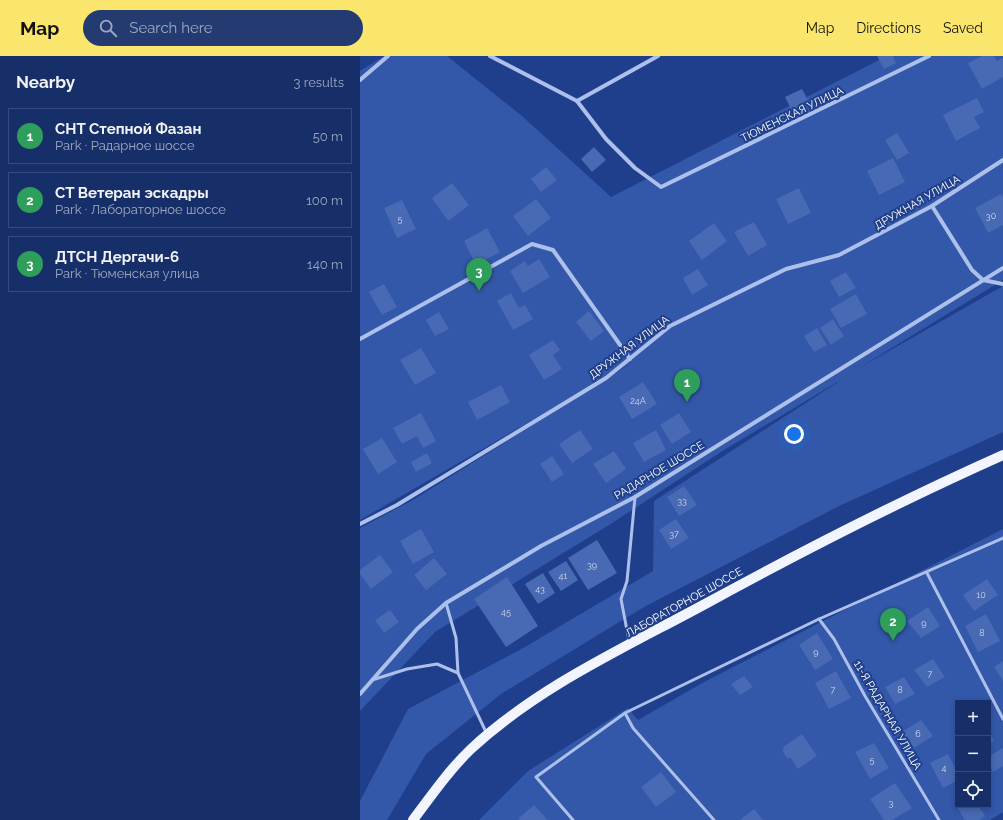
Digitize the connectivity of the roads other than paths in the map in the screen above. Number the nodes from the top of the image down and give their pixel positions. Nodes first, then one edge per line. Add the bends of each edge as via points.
1 (388, 56) edge
2 (490, 56) edge
3 (658, 56) edge
4 (930, 56) edge
5 (360, 80) edge
6 (577, 101) junction
7 (1003, 160) edge
8 (932, 206) junction
9 (1003, 268) edge
10 (983, 280) junction
11 (1003, 284) edge
12 (360, 340) edge
13 (630, 359) junction
14 (1003, 455) edge
15 (635, 497) junction
16 (360, 524) edge
17 (1003, 538) edge
18 (927, 573) junction
19 (446, 603) junction
20 (819, 619) junction
21 (630, 645) junction
22 (458, 673) junction
23 (372, 680) junction
24 (360, 694) edge
25 (625, 714) junction
26 (1003, 719) edge
27 (488, 736) junction
28 (413, 820) edge
29 (573, 820) edge
30 (714, 820) edge
31 (939, 820) edge

1 - 5 street
2 - 6 street
3 - 6 street
4 - 6 street, ТЮМЕНСКАЯ УЛИЦА via 661,187 635,168 606,139
7 - 8 street, ДРУЖНАЯ УЛИЦА
8 - 10 street via 972,270
8 - 13 street, ДРУЖНАЯ УЛИЦА via 839,255 786,269 670,326
9 - 10 street, РАДАРНОЕ ШОССЕ
10 - 11 street
10 - 15 street, РАДАРНОЕ ШОССЕ
12 - 13 street via 532,244 553,250
13 - 16 street, ДРУЖНАЯ УЛИЦА via 606,378 404,501
14 - 21 main road, ЛАБОРАТОРНОЕ ШОССЕ via 927,489 781,562
15 - 19 street, РАДАРНОЕ ШОССЕ via 541,546
15 - 21 lane via 627,581 621,599
17 - 18 lane
18 - 20 lane
18 - 26 lane
19 - 22 lane via 456,638
19 - 23 street, РАДАРНОЕ ШОССЕ via 417,629
20 - 25 lane
20 - 31 lane, 11-Я РАДАРНАЯ УЛИЦА via 834,640
21 - 27 main road, ЛАБОРАТОРНОЕ ШОССЕ via 559,683 513,714
22 - 23 lane via 437,664 407,669
22 - 27 lane
23 - 24 street, РАДАРНОЕ ШОССЕ
25 - 29 lane via 536,777
25 - 30 lane via 632,728
27 - 28 main road, ЛАБОРАТОРНОЕ ШОССЕ via 470,750

